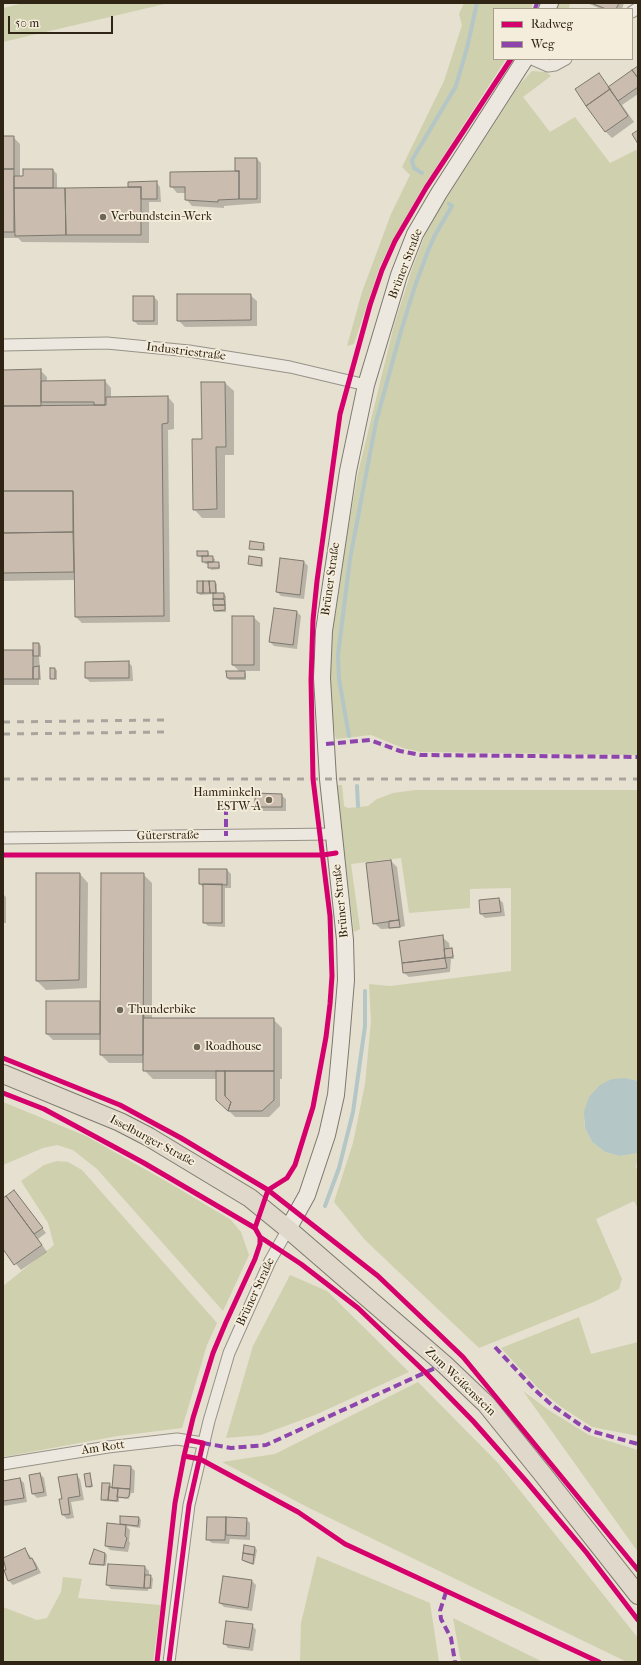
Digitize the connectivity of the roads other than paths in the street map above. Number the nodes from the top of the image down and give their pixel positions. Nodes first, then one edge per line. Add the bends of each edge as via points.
1 (524, 60) edge
2 (534, 60) edge
3 (564, 60) edge
4 (3, 345) edge
5 (366, 385) junction
6 (334, 834) junction
7 (3, 838) edge
8 (3, 1074) edge
9 (288, 1229) junction
10 (203, 1443) junction
11 (3, 1464) edge
12 (638, 1595) edge
13 (169, 1662) edge

1 - 5 main road, Brüner Straße via 415,234 399,275
2 - 3 street via 548,66
4 - 5 street, Industriestraße via 107,343 182,350 290,367
5 - 6 main road, Brüner Straße via 348,471 324,631 323,686
6 - 7 street, Güterstraße
6 - 9 main road, Brüner Straße via 346,940 346,980 338,1077 321,1156 307,1196
8 - 9 main road, Isselburger Straße via 113,1119 149,1137 250,1198
9 - 10 street, Brüner Straße via 270,1261 229,1353
9 - 12 main road, Zum Weißenstein via 444,1364 486,1404
10 - 11 street, Am Rott via 182,1439 108,1446
10 - 13 street, Brüner Straße via 189,1505

